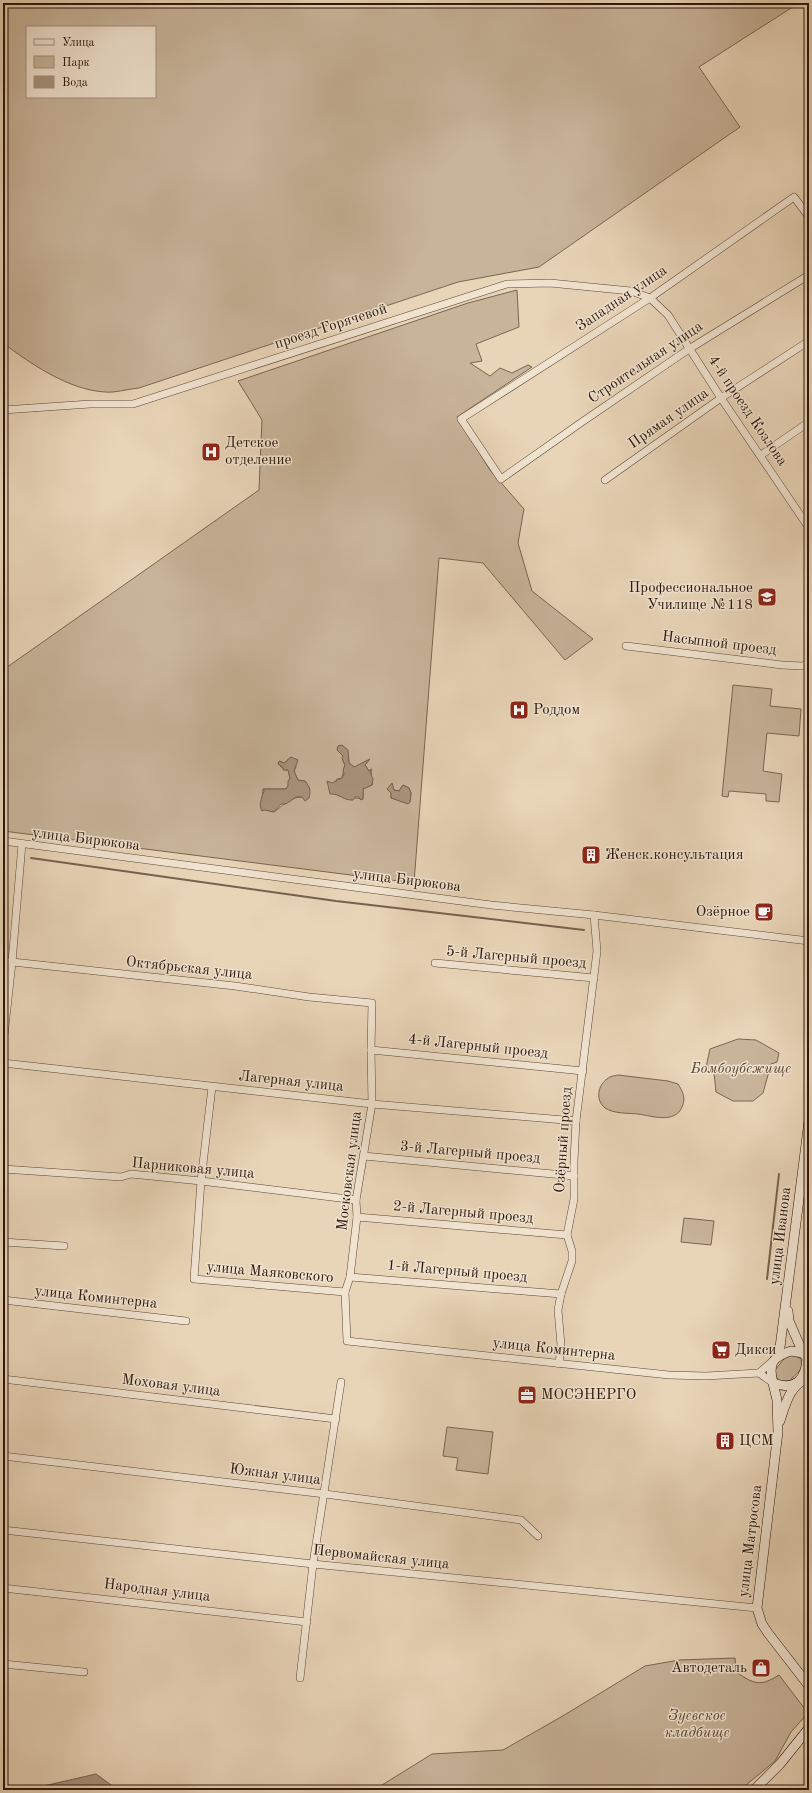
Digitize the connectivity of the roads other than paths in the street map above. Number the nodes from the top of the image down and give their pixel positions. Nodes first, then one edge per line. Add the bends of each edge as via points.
1 (809, 217) edge
2 (809, 275) edge
3 (650, 298) junction
4 (663, 308) joint
5 (809, 341) edge
6 (690, 349) junction
7 (721, 398) junction
8 (3, 410) edge
9 (809, 422) edge
10 (761, 455) junction
11 (501, 479) joint
12 (604, 480) dead end
13 (809, 528) edge
14 (626, 646) dead end
15 (809, 664) edge
16 (3, 841) edge
17 (22, 844) junction
18 (594, 915) junction
19 (809, 941) edge
20 (3, 961) edge
21 (12, 962) junction
22 (435, 963) dead end
23 (594, 978) junction
24 (372, 1003) joint
25 (3, 1045) edge
26 (371, 1050) junction
27 (3, 1062) edge
28 (583, 1071) junction
29 (212, 1087) junction
30 (372, 1104) junction
31 (809, 1120) edge
32 (576, 1121) junction
33 (364, 1156) junction
34 (3, 1169) edge
35 (574, 1176) junction
36 (201, 1181) junction
37 (356, 1200) junction
38 (357, 1217) junction
39 (568, 1235) junction
40 (3, 1242) edge
41 (64, 1246) dead end
42 (350, 1276) junction
43 (345, 1292) junction
44 (561, 1294) junction
45 (787, 1296) junction
46 (3, 1300) edge
47 (186, 1321) dead end
48 (347, 1341) joint
49 (806, 1356) edge
50 (777, 1357) junction
51 (559, 1364) junction
52 (759, 1373) junction
53 (809, 1377) edge
54 (3, 1379) edge
55 (341, 1382) dead end
56 (798, 1382) junction
57 (773, 1383) junction
58 (336, 1418) junction
59 (778, 1428) junction
60 (3, 1456) edge
61 (325, 1494) junction
62 (3, 1530) edge
63 (538, 1536) dead end
64 (313, 1564) junction
65 (3, 1588) edge
66 (757, 1608) junction
67 (307, 1622) junction
68 (3, 1664) edge
69 (84, 1672) dead end
70 (300, 1678) dead end
71 (809, 1686) edge
72 (809, 1728) edge
73 (754, 1790) edge

1 - 3 street, Западная улица via 794,197
2 - 6 street, Строительная улица
3 - 4 street, проезд Горячевой
3 - 8 street, проезд Горячевой via 631,291 558,284 507,284 133,404
3 - 11 street, Западная улица via 461,419
4 - 6 street, 4-й проезд Козлова
5 - 7 street, Прямая улица
6 - 7 street, 4-й проезд Козлова
6 - 11 street, Строительная улица
7 - 10 street, 4-й проезд Козлова
7 - 12 street, Прямая улица
9 - 10 street
10 - 13 street, 4-й проезд Козлова
14 - 15 street, Насыпной проезд via 782,665
16 - 17 street, улица Бирюкова
17 - 18 street, улица Бирюкова via 491,905
17 - 21 street
18 - 19 street, улица Бирюкова
18 - 23 street, Озёрный проезд via 597,950
20 - 21 street, Октябрьская улица
21 - 24 street, Октябрьская улица via 235,986 308,998
21 - 25 street
22 - 23 street, 5-й Лагерный проезд
23 - 28 street, Озёрный проезд
24 - 26 street, Московская улица
26 - 28 street, 4-й Лагерный проезд
26 - 30 street, Московская улица
27 - 29 street, Лагерная улица
28 - 32 street, Озёрный проезд
29 - 30 street, Лагерная улица
29 - 36 street, улица Маяковского
30 - 32 street, Лагерная улица
30 - 33 street, Московская улица
31 - 45 street, улица Иванова
32 - 35 street, Озёрный проезд
33 - 35 street, 3-й Лагерный проезд
33 - 37 street, Московская улица
34 - 36 street, Парниковая улица via 120,1177 131,1174
35 - 39 street, Озёрный проезд via 574,1199
36 - 37 street, Парниковая улица
36 - 43 street, улица Маяковского via 194,1279
37 - 38 street, Московская улица
38 - 39 street, 2-й Лагерный проезд
38 - 42 street, Московская улица
39 - 44 street, Озёрный проезд via 572,1261
40 - 41 street
42 - 43 street, Московская улица
42 - 44 street, 1-й Лагерный проезд
43 - 48 street, Московская улица
44 - 51 street, Озёрный проезд via 558,1310 561,1345
45 - 49 street via 789,1321
45 - 50 street, улица Иванова
46 - 47 street, улица Коминтерна
48 - 51 street, улица Коминтерна
49 - 50 street via 791,1351
49 - 56 street via 806,1366
50 - 52 street
50 - 57 street via 770,1372
51 - 52 street, улица Коминтерна via 669,1375
52 - 57 street
53 - 56 street
54 - 58 street, Моховая улица
55 - 58 street
56 - 57 street via 783,1387
56 - 59 street via 787,1400
57 - 59 street, улица Матросова via 777,1400
58 - 61 street
59 - 66 street, улица Матросова
60 - 61 street, Южная улица
61 - 63 street, Южная улица via 521,1520
61 - 64 street
62 - 64 street, Первомайская улица
64 - 66 street, Первомайская улица
64 - 67 street
65 - 67 street, Народная улица
66 - 71 street, улица Матросова via 762,1624
67 - 70 street
68 - 69 street
72 - 73 street via 780,1764

